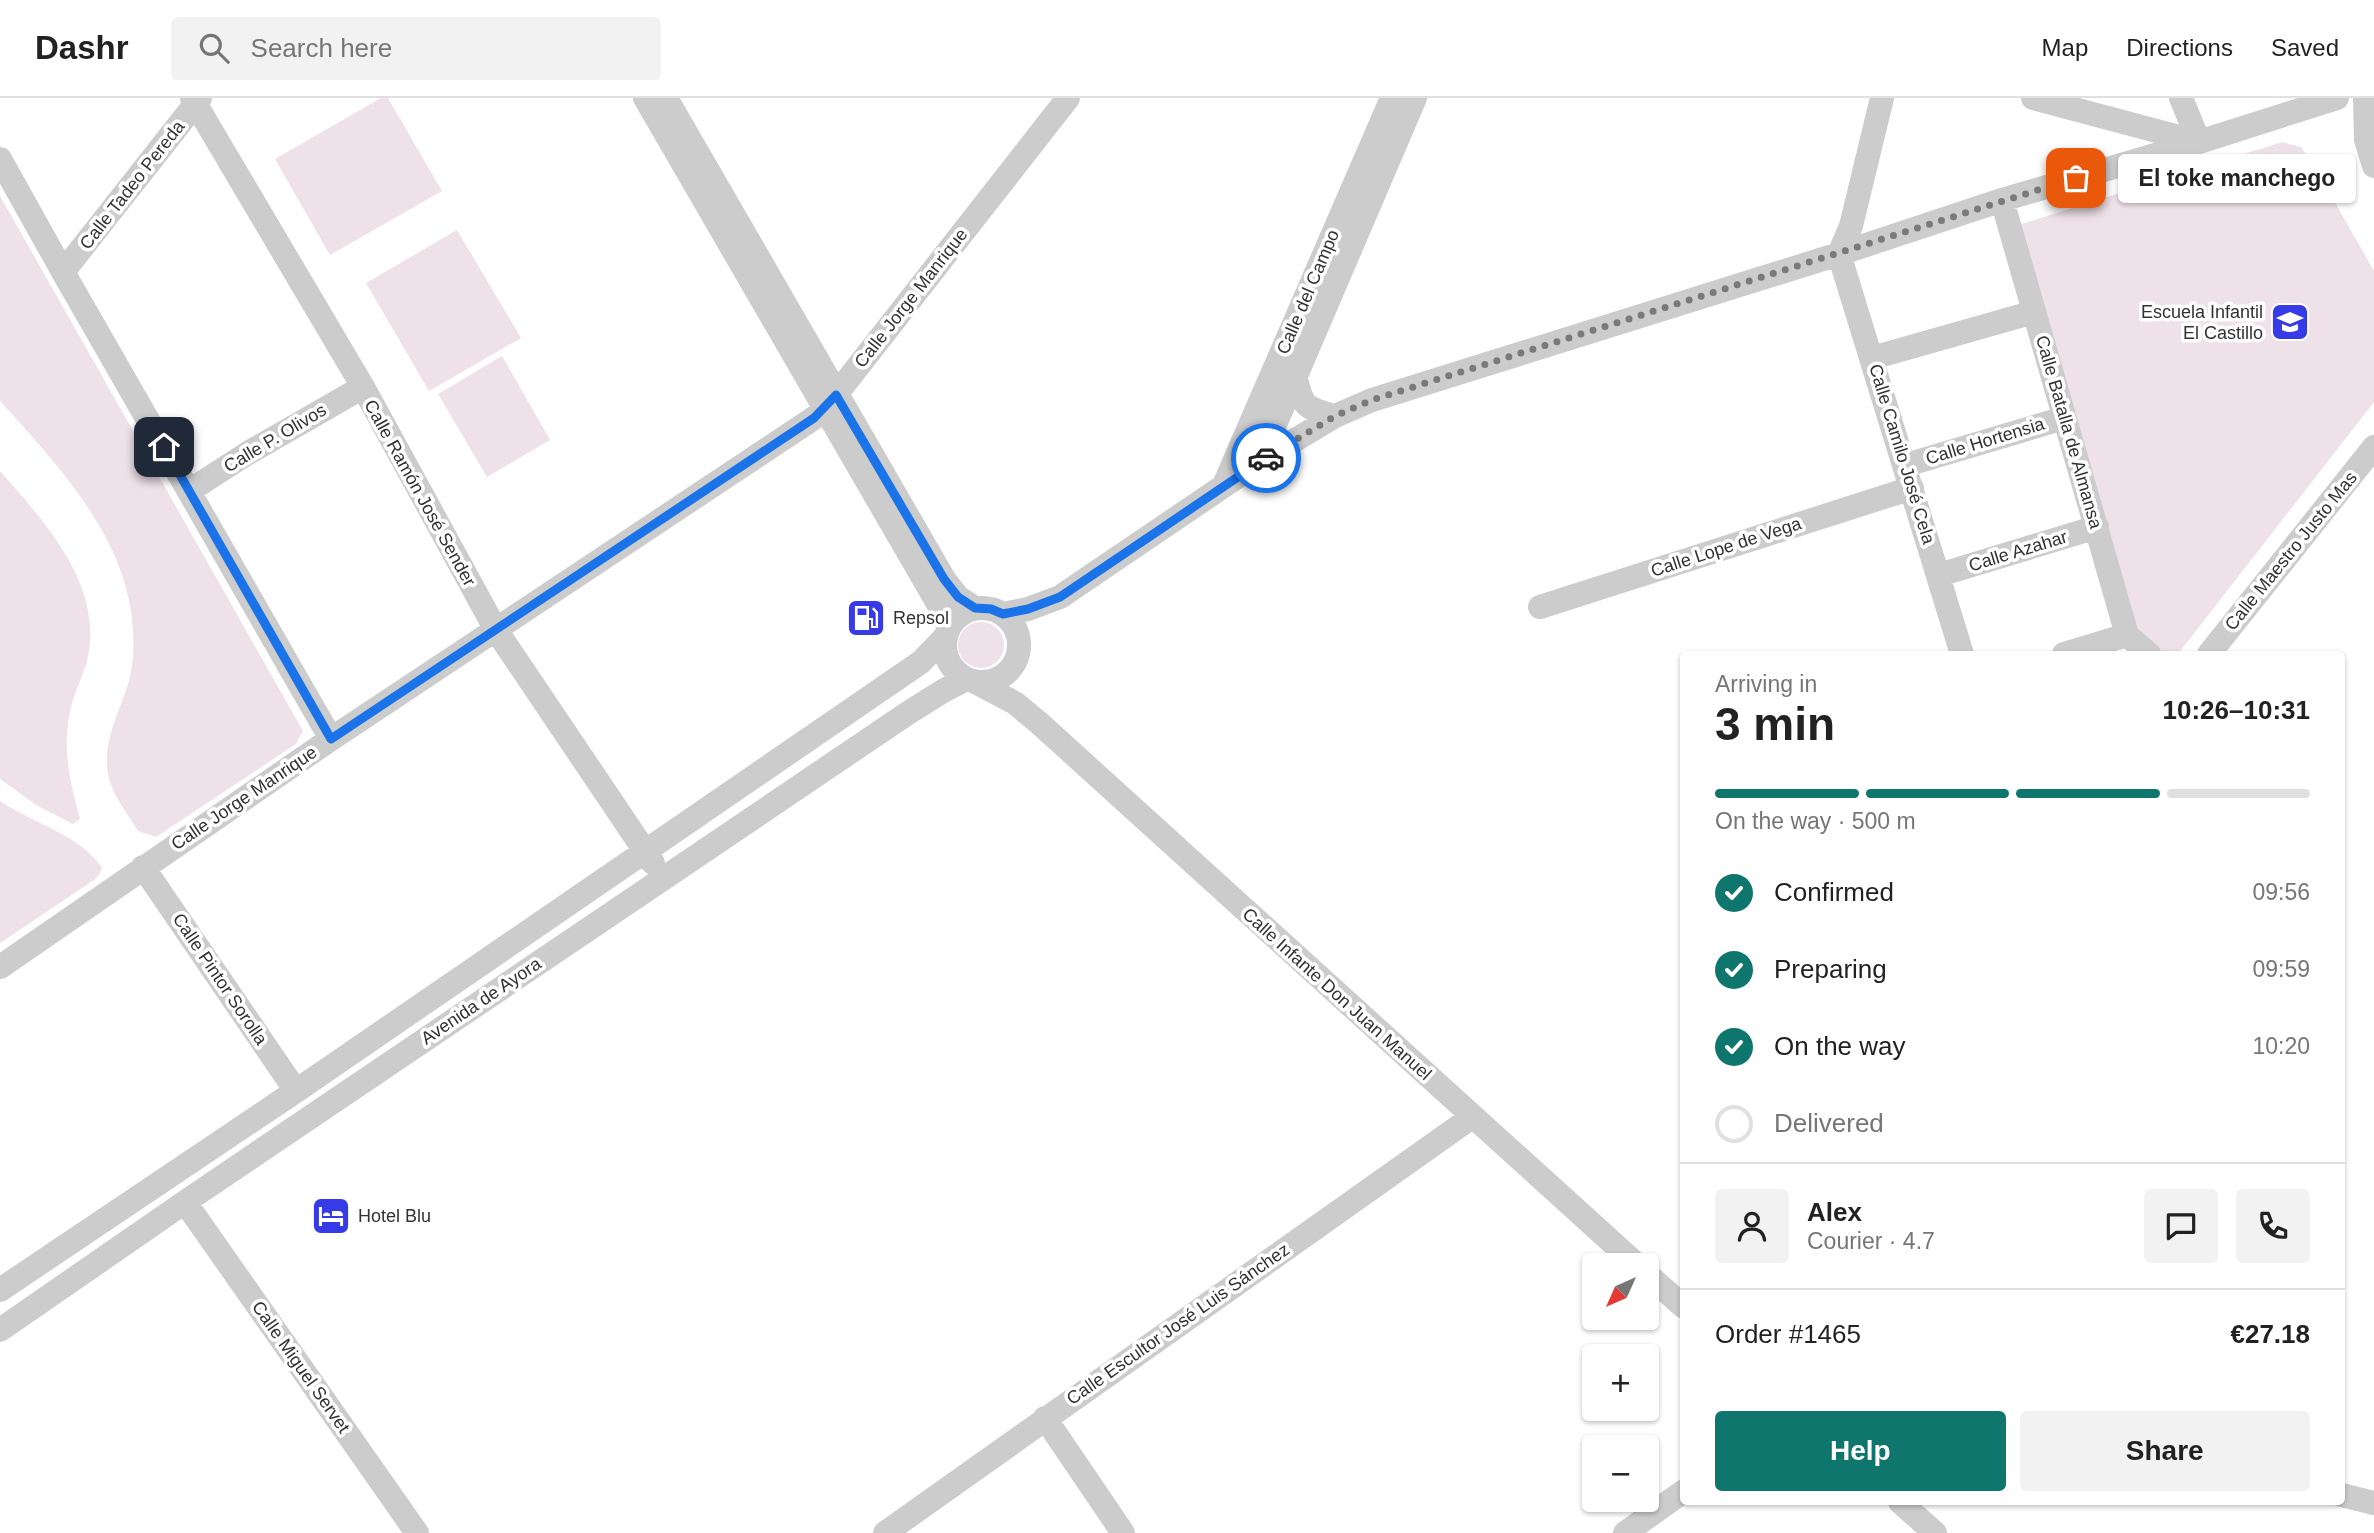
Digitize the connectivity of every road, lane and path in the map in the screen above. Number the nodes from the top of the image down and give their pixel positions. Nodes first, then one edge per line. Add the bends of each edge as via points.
1 (645, 98) edge
2 (1068, 98) edge
3 (1392, 98) edge
4 (1415, 98) edge
5 (1882, 98) edge
6 (2033, 98) edge
7 (2180, 98) edge
8 (2337, 98) edge
9 (2365, 98) edge
10 (196, 100) edge
11 (672, 109) edge
12 (2199, 142) junction
13 (0, 159) edge
14 (2374, 166) edge
15 (2002, 200) junction
16 (1839, 254) junction
17 (63, 272) junction
18 (2034, 312) junction
19 (1872, 358) junction
20 (1295, 375) junction
21 (363, 387) junction
22 (830, 402) junction
23 (1335, 416) junction
24 (2064, 418) junction
25 (2374, 447) edge
26 (1259, 463) junction
27 (1909, 476) junction
28 (1224, 485) junction
29 (189, 491) junction
30 (2097, 527) junction
31 (1939, 576) junction
32 (1060, 597) junction
33 (1541, 607) dead end
34 (975, 608) junction
35 (1003, 614) junction
36 (496, 630) junction
37 (947, 632) junction
38 (2127, 635) junction
39 (1961, 651) edge
40 (2074, 651) edge
41 (2146, 651) edge
42 (2211, 651) edge
43 (1015, 660) junction
44 (971, 680) junction
45 (1038, 722) junction
46 (331, 739) junction
47 (644, 851) junction
48 (143, 867) junction
49 (663, 878) junction
50 (0, 967) edge
51 (324, 1072) junction
52 (296, 1091) junction
53 (341, 1096) junction
54 (275, 1105) junction
55 (1472, 1117) junction
56 (292, 1130) junction
57 (185, 1202) junction
58 (1624, 1253) edge
59 (1659, 1285) edge
60 (0, 1290) edge
61 (1680, 1303) edge
62 (0, 1330) edge
63 (1045, 1418) junction
64 (1680, 1495) edge
65 (2345, 1496) edge
66 (2374, 1503) edge
67 (1903, 1505) edge
68 (417, 1533) edge
69 (885, 1533) edge
70 (1123, 1533) edge
71 (1625, 1533) edge
72 (1935, 1533) edge

1 - 11 street
2 - 22 street, Calle Jorge Manrique
3 - 28 street, Calle del Campo
4 - 20 street, Calle del Campo
5 - 16 street via 1851,226
6 - 12 street
7 - 12 street
8 - 12 street
9 - 14 street via 2366,140
10 - 17 street, Calle Tadeo Pereda
10 - 21 street, Calle Ramón José Sender
11 - 22 street
12 - 15 street
13 - 17 street
15 - 16 street
15 - 18 street, Calle Batalla de Almansa
16 - 19 street, Calle Camilo José Cela
16 - 23 street via 1410,387
17 - 29 street
18 - 19 street
18 - 24 street, Calle Batalla de Almansa
19 - 27 street, Calle Camilo José Cela
20 - 23 street, Calle del Campo via 1304,402
20 - 26 street, Calle del Campo
21 - 29 street, Calle P. Olivos
21 - 36 street, Calle Ramón José Sender
22 - 34 street via 944,579 958,597
22 - 36 street, Calle Jorge Manrique via 814,418
22 - 37 street via 944,614
23 - 26 street
24 - 27 street, Calle Hortensia
24 - 30 street, Calle Batalla de Almansa
25 - 42 street, Calle Maestro Justo Mas
26 - 28 street
27 - 31 street, Calle Camilo José Cela
27 - 33 street, Calle Lope de Vega
28 - 32 street
29 - 46 street
30 - 31 street, Calle Azahar
30 - 38 street, Calle Batalla de Almansa
31 - 39 street, Calle Camilo José Cela
32 - 35 street
32 - 43 street via 1030,629
34 - 35 street
34 - 37 street via 962,613
35 - 43 street via 1017,631
36 - 46 street, Calle Jorge Manrique
36 - 47 street, Calle Ramón José Sender
37 - 44 street via 948,659
37 - 47 street, Avenida de Ayora via 921,662
38 - 40 street
38 - 41 street
43 - 44 street via 996,680
43 - 45 street, Calle Infante Don Juan Manuel via 1022,700
44 - 45 street, Calle Infante Don Juan Manuel via 1015,703
44 - 49 street, Avenida de Ayora via 908,713
45 - 55 street, Calle Infante Don Juan Manuel
46 - 48 street, Calle Jorge Manrique
47 - 49 street, Calle Ramón José Sender
47 - 51 street, Avenida de Ayora
48 - 50 street, Calle Jorge Manrique
48 - 52 street, Calle Pintor Sorolla
49 - 53 street, Avenida de Ayora
51 - 52 street, Avenida de Ayora
51 - 53 street
52 - 54 street, Avenida de Ayora
53 - 56 street, Avenida de Ayora
54 - 56 street
54 - 60 street, Avenida de Ayora
55 - 58 street, Calle Infante Don Juan Manuel
55 - 63 street, Calle Escultor José Luis Sánchez
56 - 57 street, Avenida de Ayora
57 - 62 street, Avenida de Ayora
57 - 68 street, Calle Miguel Servet
59 - 61 street
63 - 69 street, Calle Escultor José Luis Sánchez
63 - 70 street
64 - 71 street
65 - 66 street
67 - 72 street

